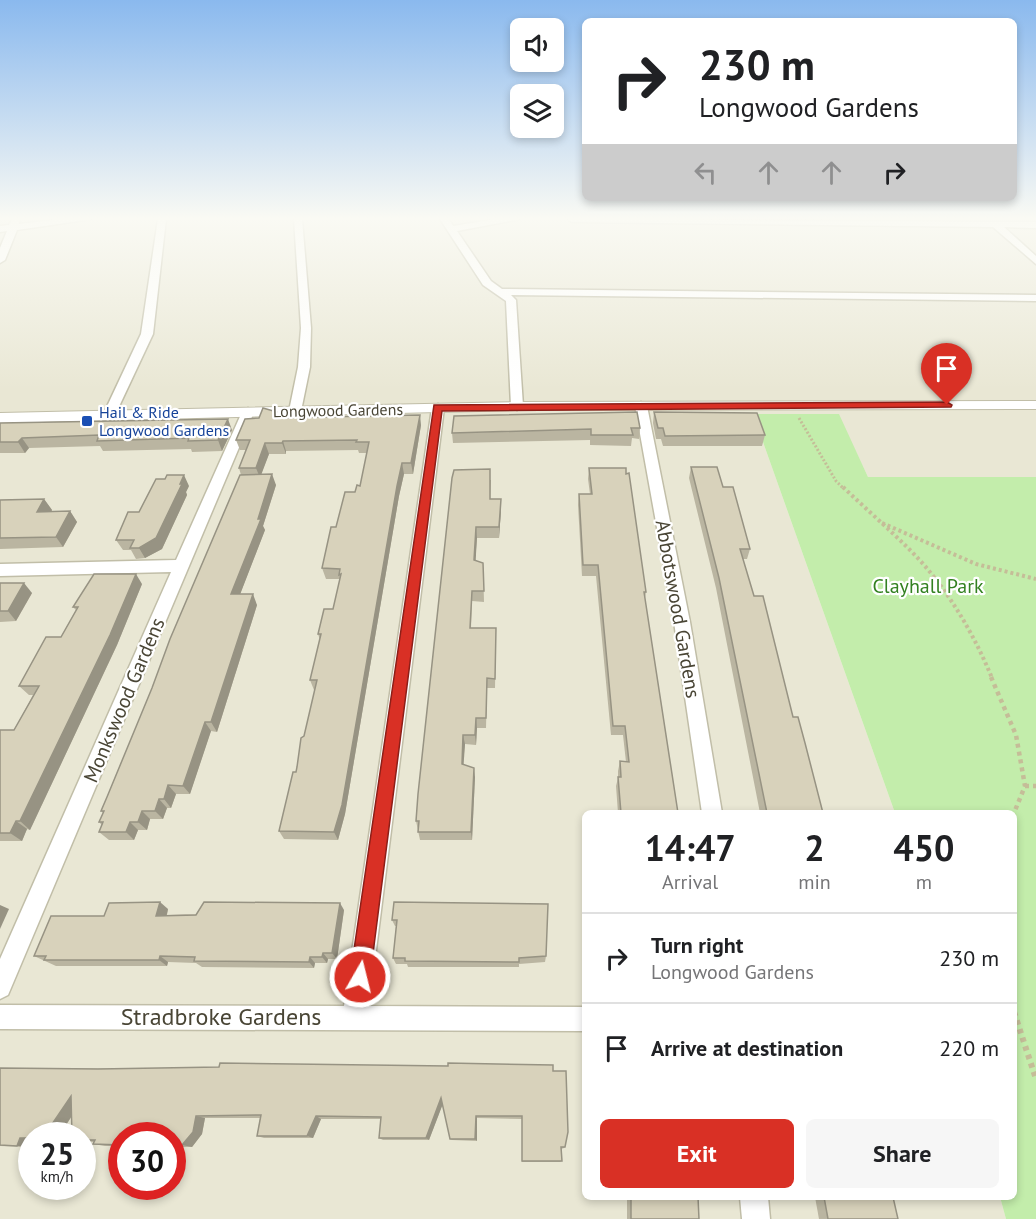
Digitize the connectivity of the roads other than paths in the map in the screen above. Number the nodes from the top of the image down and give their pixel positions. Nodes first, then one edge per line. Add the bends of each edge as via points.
1 (155, 276) edge
2 (302, 276) edge
3 (482, 276) edge
4 (500, 292) junction
5 (1036, 298) edge
6 (1036, 405) edge
7 (517, 406) junction
8 (636, 406) junction
9 (438, 408) junction
10 (295, 411) junction
11 (248, 412) junction
12 (109, 415) junction
13 (0, 418) edge
14 (181, 566) junction
15 (0, 570) edge
16 (712, 810) edge
17 (0, 987) edge
18 (0, 1017) edge
19 (355, 1017) junction
20 (582, 1019) edge
21 (754, 1200) edge
22 (756, 1219) edge

1 - 12 street via 147,334
2 - 10 street via 304,367
3 - 4 street
4 - 5 street
4 - 7 street via 511,300
6 - 8 street
7 - 8 street, Longwood Gardens via 601,410
7 - 9 street, Longwood Gardens
8 - 16 street, Abbotswood Gardens via 682,622
9 - 10 street, Longwood Gardens
9 - 19 street
10 - 11 street, Longwood Gardens
11 - 12 street, Longwood Gardens
11 - 14 street, Monkswood Gardens
12 - 13 street, Longwood Gardens
14 - 15 street
14 - 17 street, Monkswood Gardens
18 - 19 street, Stradbroke Gardens
19 - 20 street, Stradbroke Gardens
21 - 22 street

